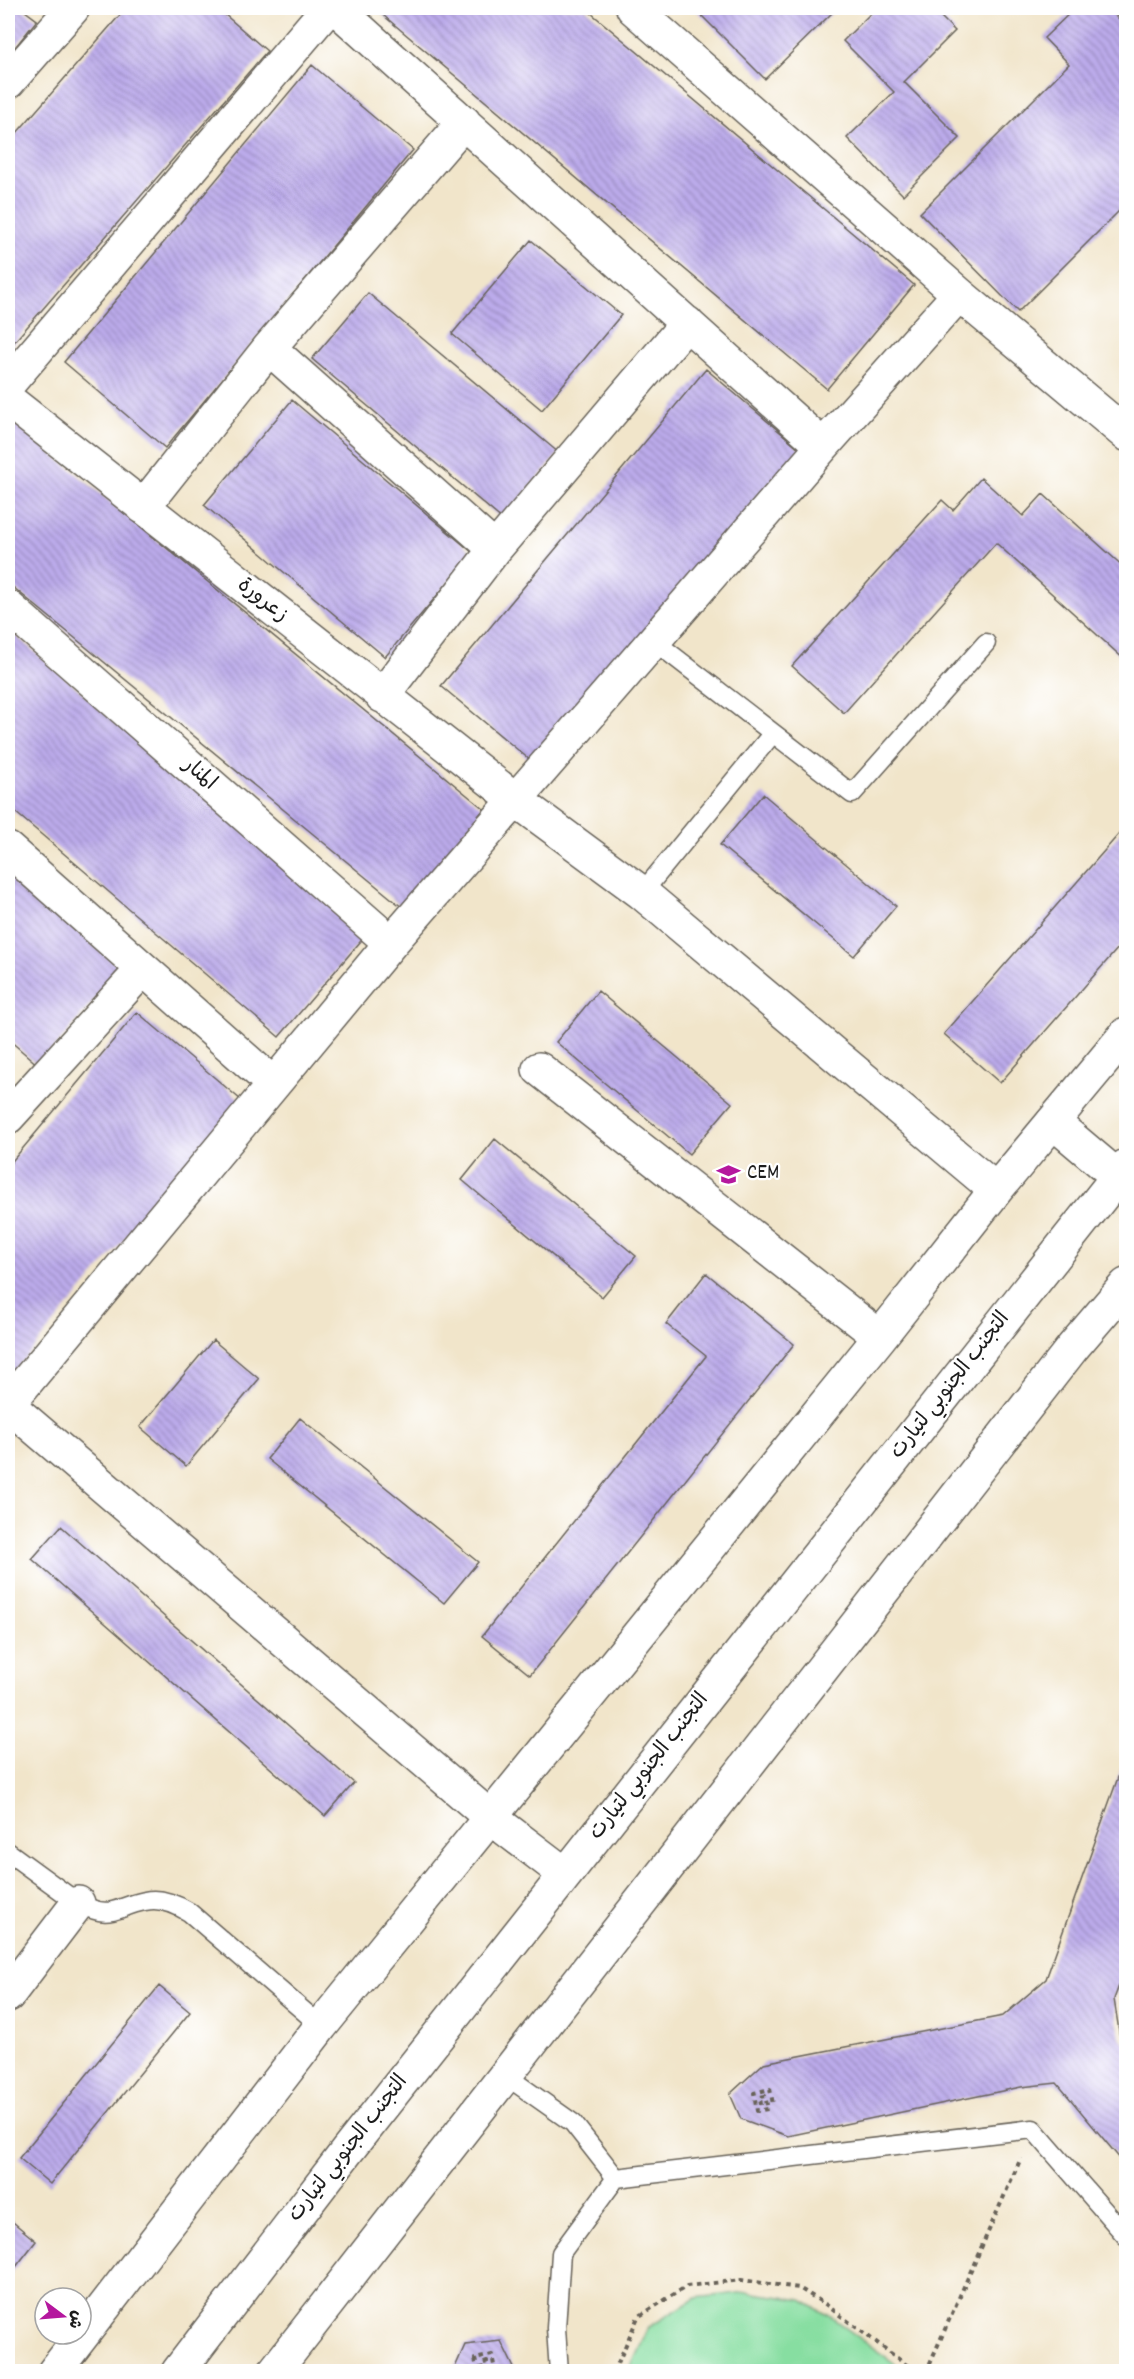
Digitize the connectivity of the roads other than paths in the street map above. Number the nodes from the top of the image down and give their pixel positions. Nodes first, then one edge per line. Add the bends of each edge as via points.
1 (328, 8) edge
2 (336, 8) edge
3 (633, 8) edge
4 (69, 9) edge
5 (8, 82) edge
6 (464, 122) junction
7 (959, 294) junction
8 (687, 323) junction
9 (269, 348) junction
10 (8, 384) edge
11 (8, 400) edge
12 (1126, 434) edge
13 (823, 446) junction
14 (143, 507) junction
15 (495, 549) junction
16 (8, 607) edge
17 (654, 641) junction
18 (986, 643) dead end
19 (382, 696) junction
20 (773, 733) junction
21 (516, 800) junction
22 (8, 849) edge
23 (642, 893) junction
24 (391, 943) junction
25 (143, 969) junction
26 (1126, 1034) edge
27 (539, 1069) dead end
28 (272, 1083) junction
29 (15, 1096) edge
30 (1053, 1122) junction
31 (1122, 1171) edge
32 (996, 1190) junction
33 (1126, 1285) edge
34 (880, 1337) junction
35 (8, 1405) edge
36 (490, 1817) junction
37 (8, 1852) edge
38 (565, 1874) junction
39 (78, 1903) junction
40 (8, 1995) edge
41 (321, 2026) junction
42 (505, 2075) junction
43 (616, 2178) junction
44 (1126, 2236) edge
45 (54, 2372) edge
46 (178, 2372) edge
47 (274, 2372) edge
48 (559, 2372) edge

1 - 10 main road
2 - 6 main road
3 - 7 main road
4 - 5 main road
6 - 8 main road
6 - 9 main road
7 - 12 main road
7 - 13 main road
8 - 13 main road
8 - 15 main road
9 - 14 main road
9 - 15 main road
11 - 14 main road, زعرورة
13 - 17 main road
14 - 19 main road, زعرورة
15 - 19 main road
16 - 24 main road, المنار
17 - 20 lane
17 - 21 main road
18 - 20 lane via 852,794
19 - 21 main road, زعرورة
20 - 23 lane
21 - 23 main road, زعرورة
21 - 24 main road
22 - 25 main road
23 - 32 main road, زعرورة
24 - 28 main road
25 - 28 main road
25 - 29 main road
26 - 30 main road
27 - 34 main road
28 - 35 main road
30 - 31 main road
30 - 32 main road
31 - 38 main road, التجنب الجنوبي لتيارت
32 - 34 main road
33 - 42 main road via 1073,1347
34 - 36 main road
35 - 36 main road
36 - 38 main road
36 - 41 main road
37 - 39 lane
38 - 46 main road, التجنب الجنوبي لتيارت
39 - 40 main road
39 - 41 lane via 104,1912 145,1901 176,1904
41 - 45 main road
42 - 43 lane via 573,2123
42 - 47 main road
43 - 44 lane via 1033,2129
43 - 48 lane via 561,2253 556,2328

